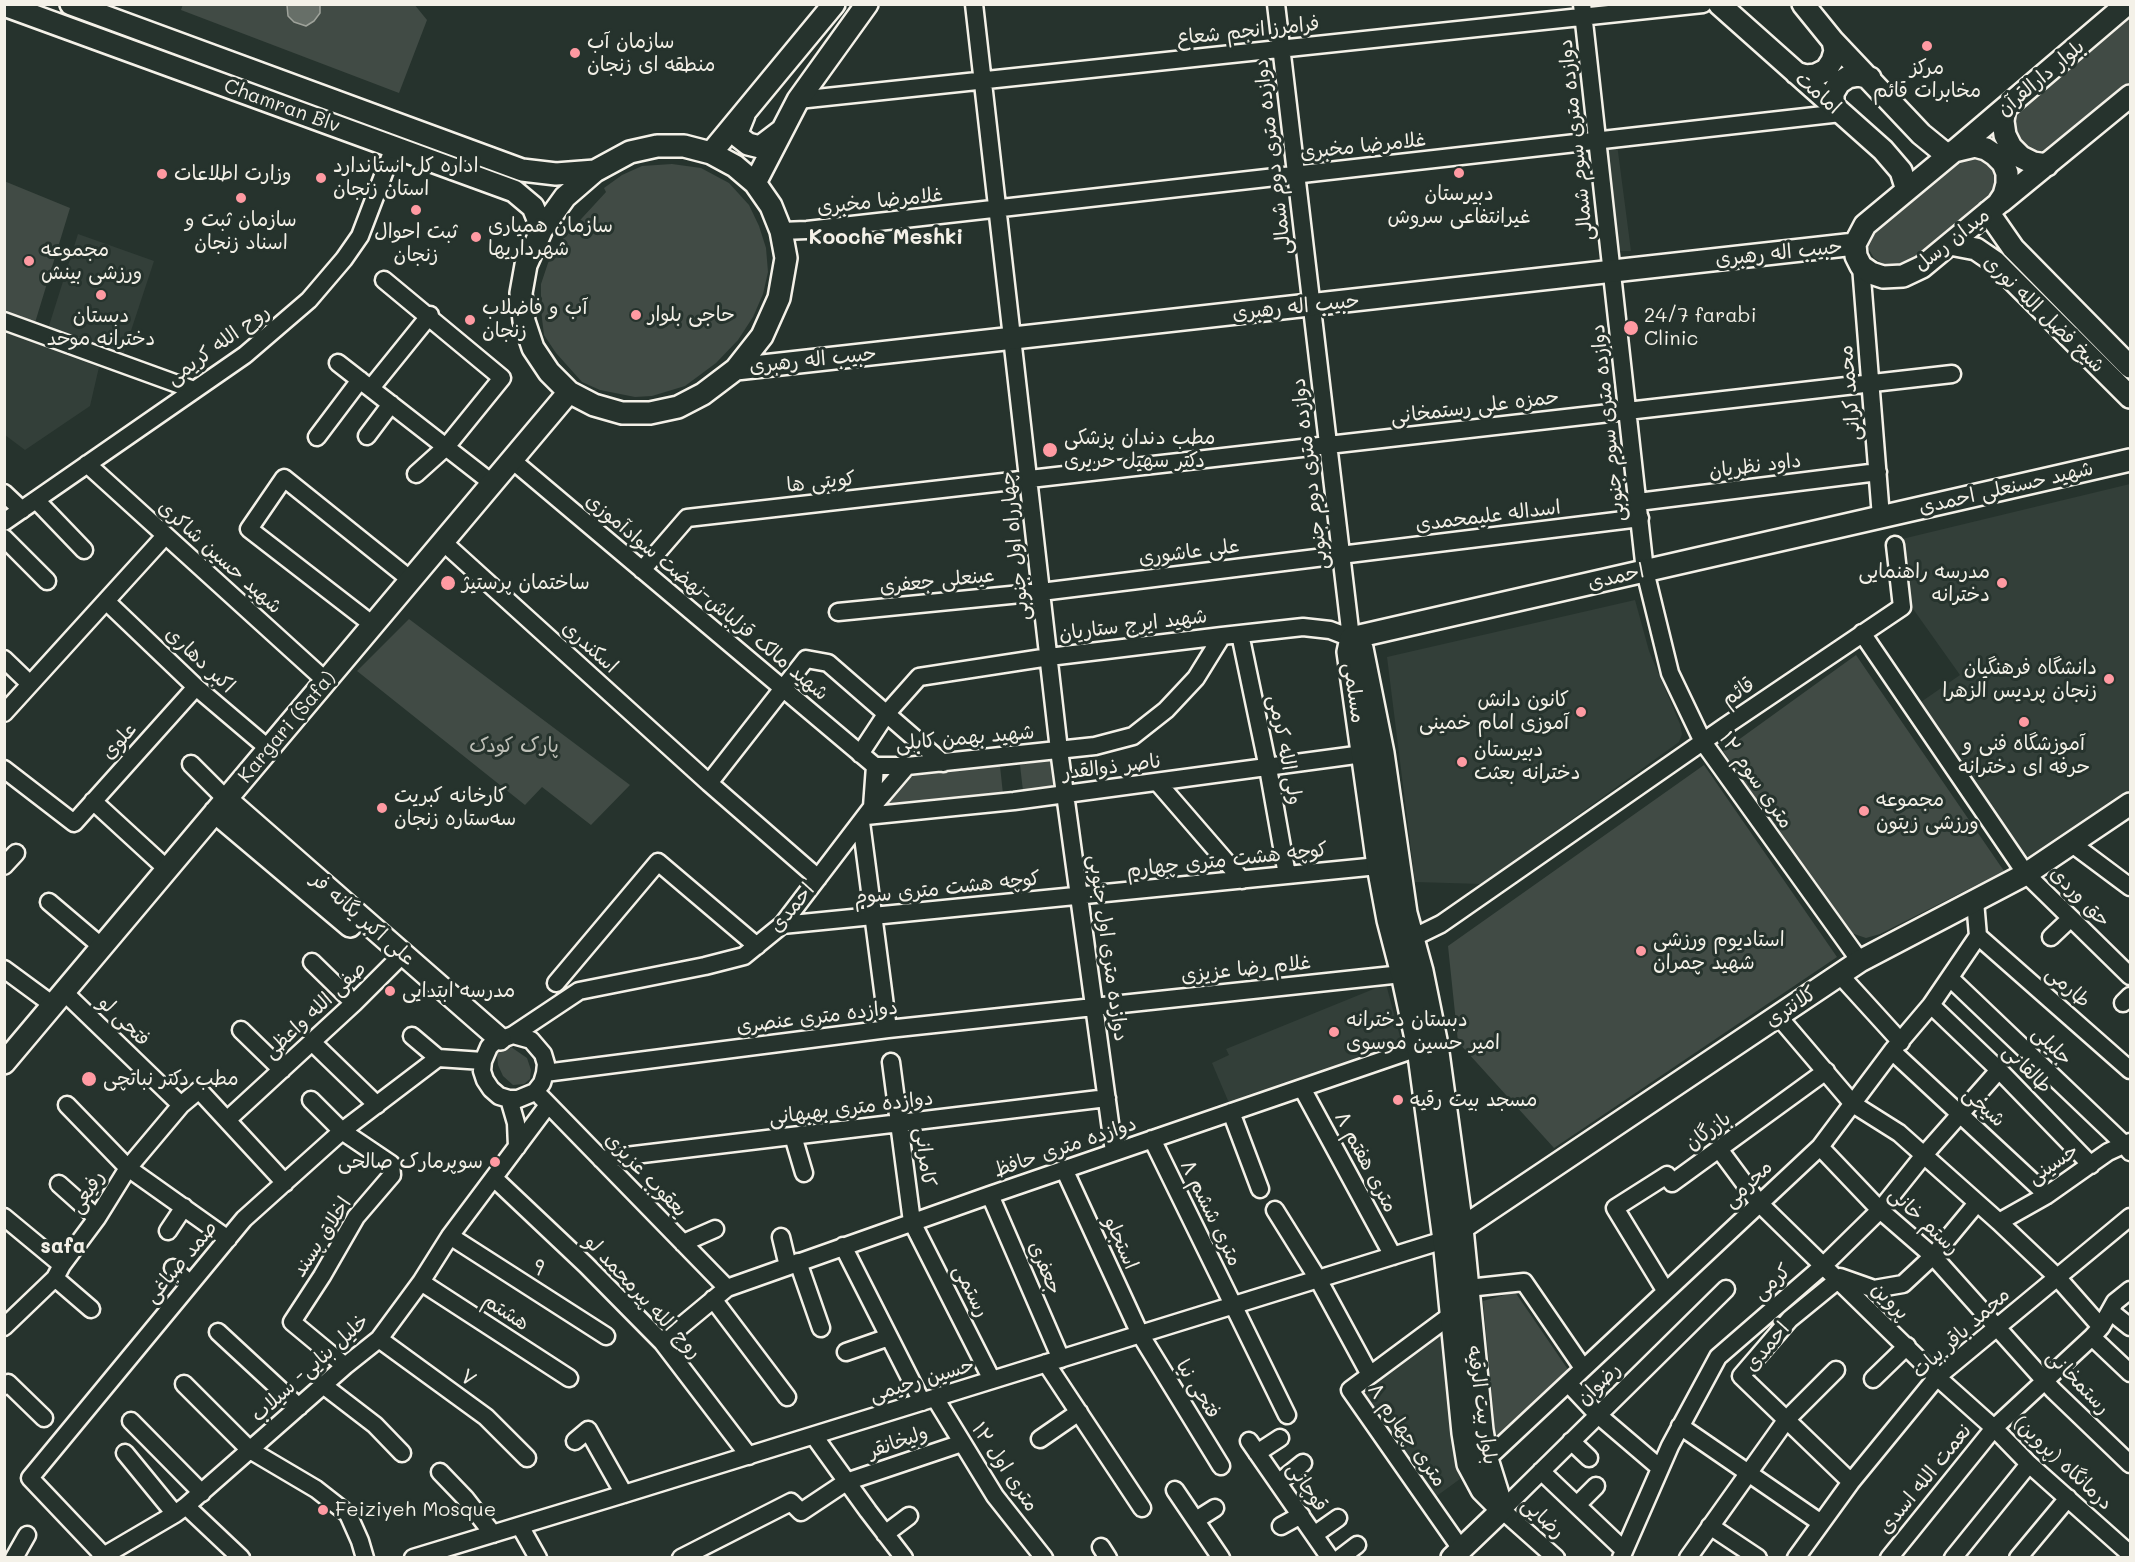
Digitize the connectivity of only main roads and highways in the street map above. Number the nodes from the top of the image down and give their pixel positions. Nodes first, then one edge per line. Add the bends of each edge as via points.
1 (71, 4) edge
2 (834, 4) edge
3 (867, 4) edge
4 (1719, 4) edge
5 (1803, 4) edge
6 (2127, 4) edge
7 (4, 5) edge
8 (144, 32) junction
9 (1833, 40) junction
10 (137, 53) junction
11 (1796, 73) junction
12 (1870, 78) junction
13 (2130, 96) edge
14 (2005, 108) junction
15 (747, 109) junction
16 (1837, 109) junction
17 (782, 130) junction
18 (711, 153) junction
19 (1951, 154) junction
20 (2047, 165) junction
21 (535, 171) junction
22 (595, 171) junction
23 (755, 183) junction
24 (1907, 190) junction
25 (519, 195) junction
26 (1993, 208) junction
27 (542, 229) junction
28 (1855, 244) junction
29 (1950, 244) junction
30 (2130, 368) edge
31 (736, 369) junction
32 (570, 392) junction
33 (2130, 397) edge
34 (2130, 460) edge
35 (1881, 517) joint
36 (1351, 638) junction
37 (2130, 804) edge
38 (221, 806) junction
39 (1404, 942) junction
40 (496, 1046) road end
41 (4, 1063) edge
42 (1462, 1228) junction
43 (1443, 1240) junction
44 (1502, 1510) junction
45 (1456, 1553) edge

1 - 8 main road, Chamran Blv
2 - 15 main road
3 - 17 main road via 798,100
4 - 11 main road, امامت
5 - 9 main road
6 - 14 main road, بلوار دارالقرآن
7 - 10 main road, Chamran Blv
8 - 10 main road
8 - 21 main road, Chamran Blv via 522,170
9 - 11 main road via 1835,51 1826,70 1806,76
9 - 12 main road
10 - 25 main road, Chamran Blv
11 - 16 main road, امامت
12 - 16 main road via 1859,75 1839,83 1833,93
12 - 19 main road via 1921,134
13 - 20 main road
14 - 19 main road, بلوار دارالقرآن
14 - 20 main road via 2005,135 2011,147 2021,157
15 - 17 main road via 738,130 739,137 748,144 760,147
15 - 18 main road
16 - 24 main road, امامت via 1893,160
17 - 23 main road
18 - 22 main road via 684,146 657,146 630,152
18 - 23 main road
19 - 24 main road
19 - 26 main road, میدان رسل via 1975,146 1986,149 2003,163 2007,184
20 - 26 main road
21 - 22 main road, Chamran Blv
21 - 25 main road via 540,183 536,190
22 - 27 main road via 565,197
23 - 31 main road via 782,231 786,258 779,298 762,336
24 - 28 main road via 1865,225
25 - 27 main road, Chamran Blv via 532,207
26 - 29 main road, میدان رسل
26 - 30 main road, شیخ فضل الله نوری via 2013,248
27 - 32 main road via 526,265 524,321 538,356
28 - 29 main road, میدان رسل via 1861,266 1883,277 1904,276
28 - 31 main road, حبیب اله رهبری
29 - 33 main road, شیخ فضل الله نوری via 1976,249 1995,262
31 - 32 main road via 678,407 650,413 622,413 594,405
32 - 38 main road, Kargari (Safa)
34 - 35 main road, شهید حسنعلی احمدی
35 - 36 main road, احمدی
36 - 39 main road, مسلمی via 1348,652 1378,866 1388,920
36 - 39 main road, مسلمی via 1362,648 1383,753 1406,913
37 - 42 main road, کلانتری via 2026,874 1860,961
38 - 40 main road, علی اکبر یگانه فر
38 - 41 main road, Kargari (Safa)
39 - 42 main road, بلوار بیت الرقیه via 1437,1045
39 - 43 main road, بلوار بیت الرقیه via 1402,974 1418,1048
42 - 43 main road, کلانتری
42 - 44 main road, بلوار بیت الرقیه via 1482,1430
43 - 44 main road, بلوار بیت الرقیه via 1468,1464 1482,1490
44 - 45 main road

